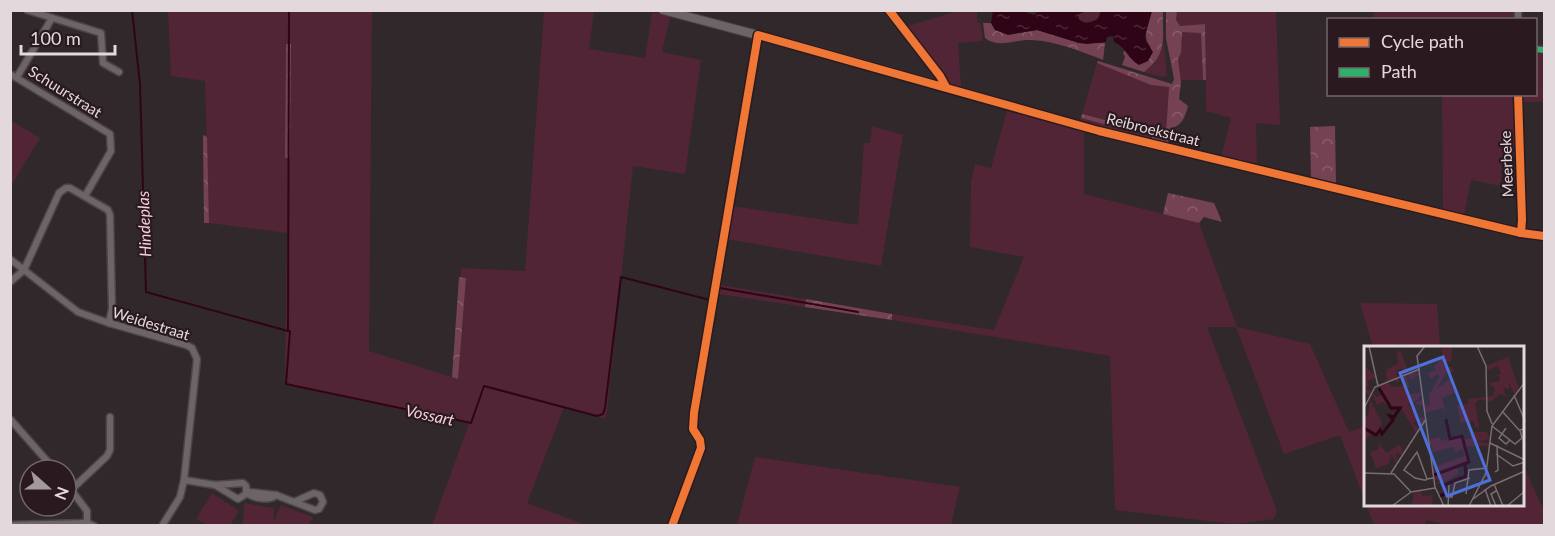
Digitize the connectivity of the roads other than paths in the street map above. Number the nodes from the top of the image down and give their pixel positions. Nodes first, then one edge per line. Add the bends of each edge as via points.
1 (27, 10) edge
2 (663, 10) edge
3 (889, 10) edge
4 (52, 18) junction
5 (119, 72) dead end
6 (14, 75) edge
7 (946, 87) junction
8 (1518, 96) edge
9 (85, 196) junction
10 (1521, 233) junction
11 (1545, 237) edge
12 (10, 259) edge
13 (24, 270) junction
14 (10, 282) edge
15 (109, 323) junction
16 (110, 417) dead end
17 (10, 419) edge
18 (44, 458) edge
19 (184, 480) junction
20 (78, 484) edge
21 (215, 485) junction
22 (246, 492) junction
23 (78, 498) edge
24 (296, 501) dead end
25 (90, 524) edge
26 (10, 525) edge
27 (162, 525) edge

1 - 4 street
2 - 7 street, Reibroekstraat
3 - 7 street
4 - 5 street via 100,33 103,63
4 - 6 street
6 - 9 street, Schuurstraat via 110,134 111,151
7 - 10 street, Reibroekstraat via 1099,131
8 - 10 street, Meerbeke
9 - 13 street via 70,188 59,193
9 - 15 street via 111,215
10 - 11 street, Reibroekstraat
12 - 13 street, Weidestraat
13 - 14 street
13 - 15 street, Weidestraat via 78,312
15 - 19 street, Weidestraat via 186,345 196,353
16 - 20 street via 108,456
17 - 18 street
19 - 21 street
19 - 27 street, Weidestraat via 180,497
21 - 22 street via 238,499
21 - 22 street via 243,483
22 - 24 street via 253,497 270,499 276,495
23 - 25 street
25 - 26 street

